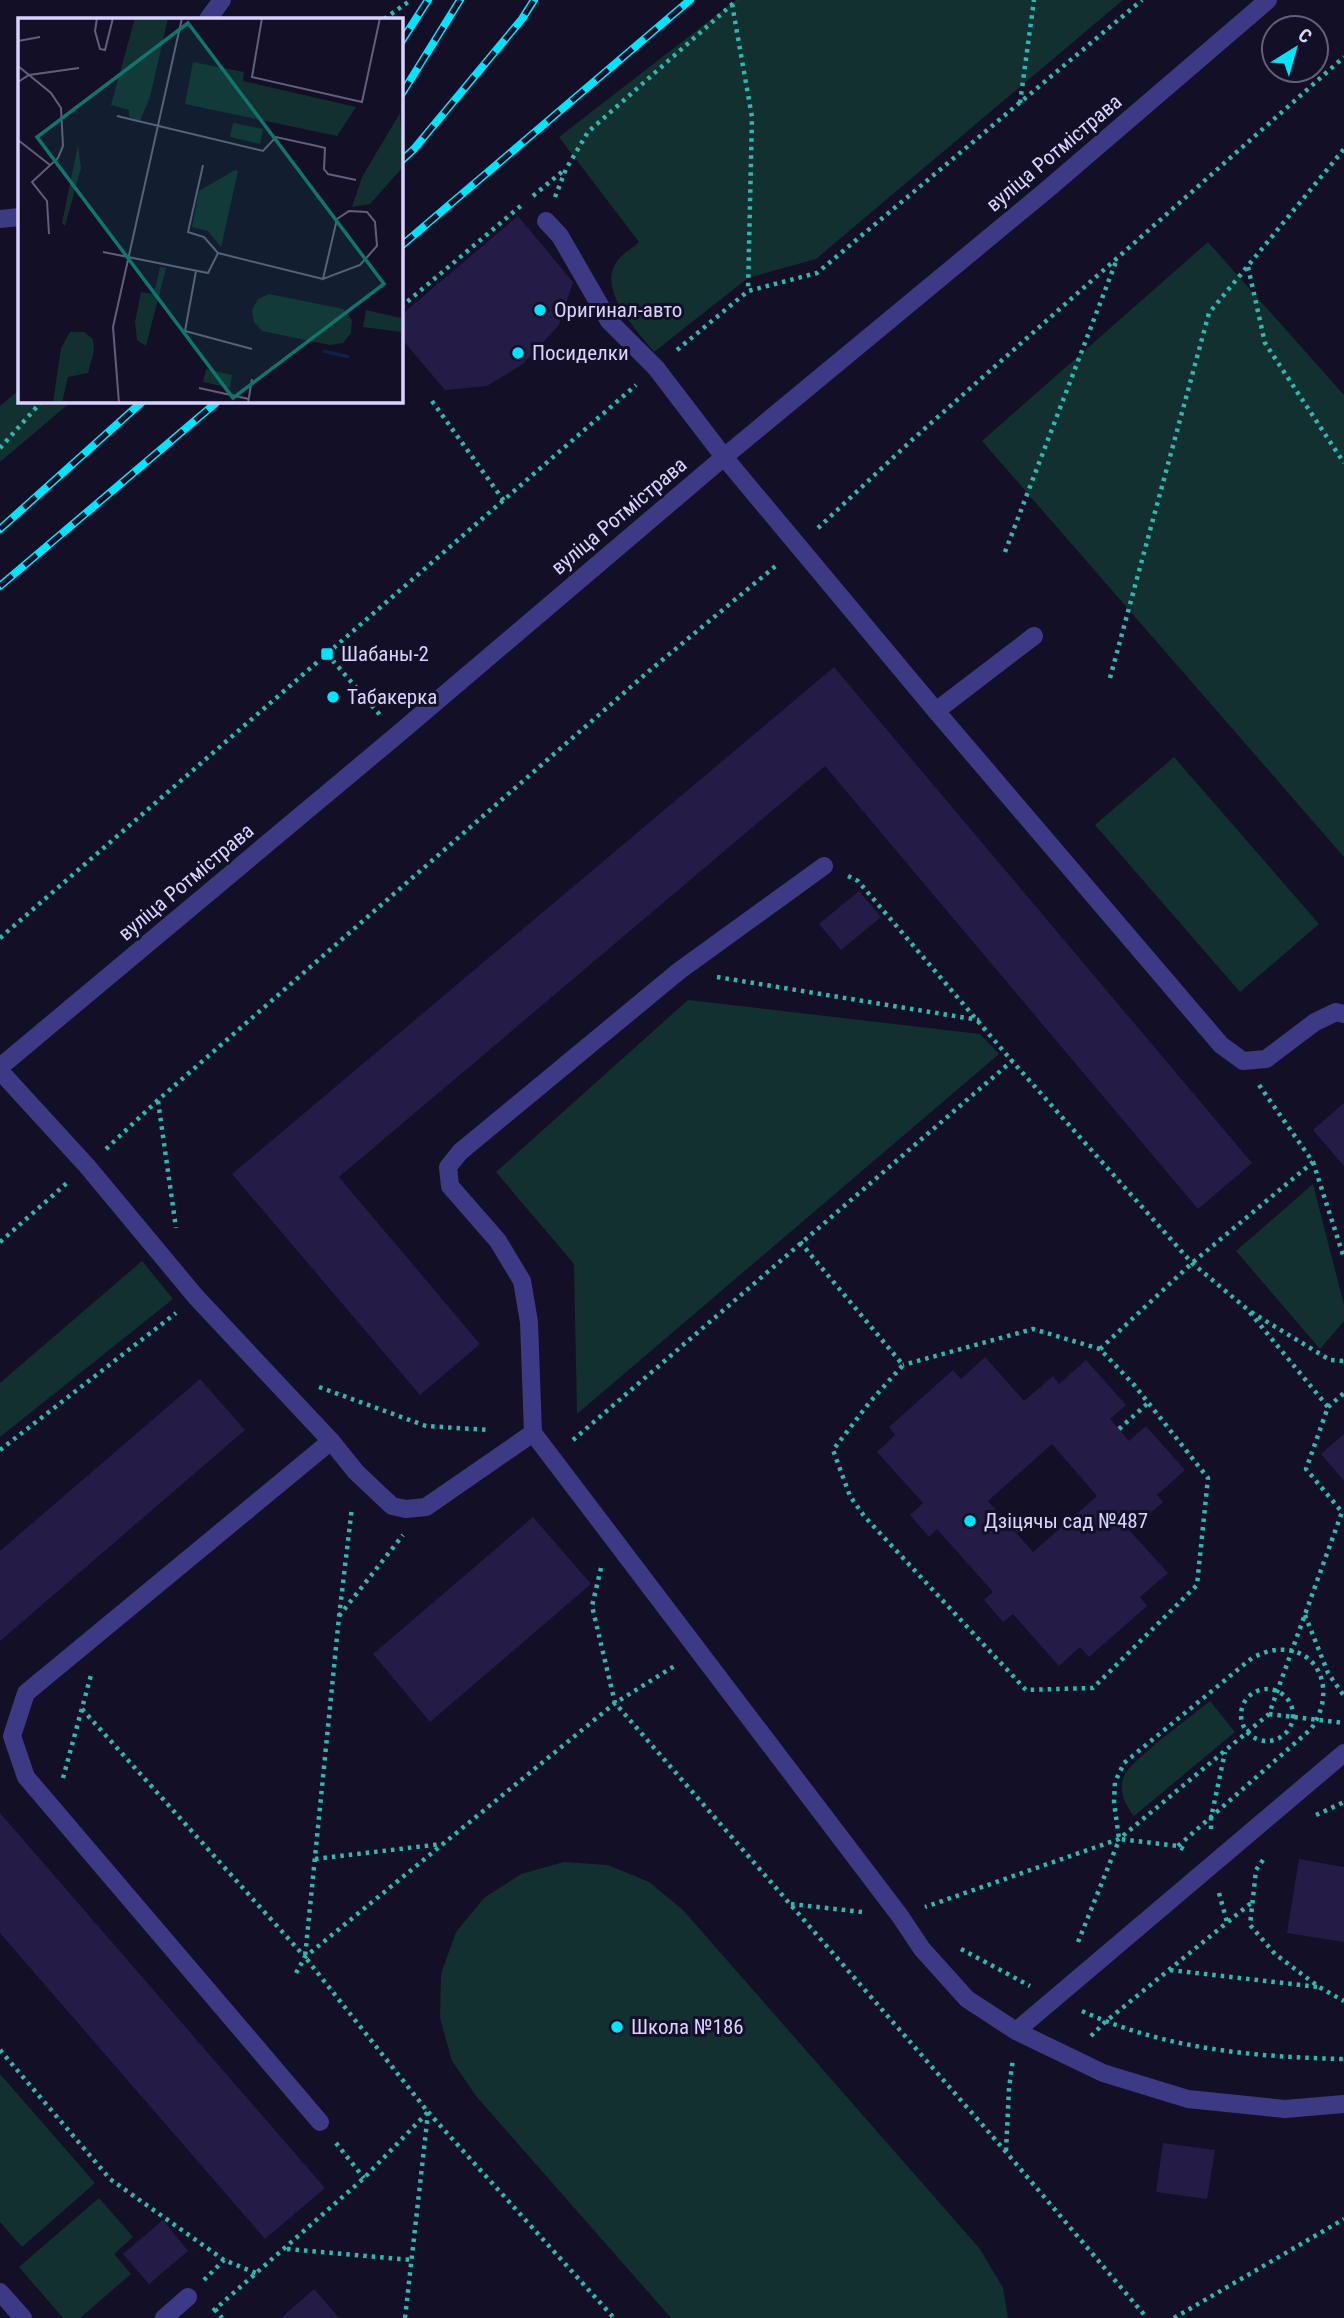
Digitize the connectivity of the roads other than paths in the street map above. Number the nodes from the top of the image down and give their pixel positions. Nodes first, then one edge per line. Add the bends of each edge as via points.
1 (222, 0) edge
2 (1268, 0) edge
3 (209, 18) edge
4 (18, 216) edge
5 (0, 219) edge
6 (546, 221) road end
7 (724, 457) junction
8 (1034, 636) dead end
9 (936, 711) junction
10 (824, 866) road end
11 (1344, 1014) edge
12 (0, 1069) edge
13 (533, 1433) junction
14 (331, 1441) junction
15 (1344, 1753) edge
16 (1016, 2031) junction
17 (1344, 2104) edge
18 (320, 2122) road end
19 (0, 2292) edge
20 (188, 2297) dead end
21 (23, 2318) edge
22 (164, 2318) edge

1 - 3 street
2 - 7 street, вуліца Ротмістрава
4 - 5 street
6 - 7 street via 560,236 574,274 610,321 656,368
7 - 9 street
7 - 12 street, вуліца Ротмістрава
8 - 9 street
9 - 11 street via 1221,1045 1243,1061 1266,1059 1315,1022 1336,1012
10 - 13 street via 679,971 460,1152 448,1167 450,1186 498,1241 522,1281 529,1322
12 - 14 street via 196,1297
13 - 14 street via 426,1507 406,1510 392,1506
13 - 16 street via 922,1949 967,1999
14 - 18 street via 26,1693 12,1736 26,1777
15 - 16 street
16 - 17 street via 1103,2073 1188,2099 1284,2109
19 - 21 street
20 - 22 street

